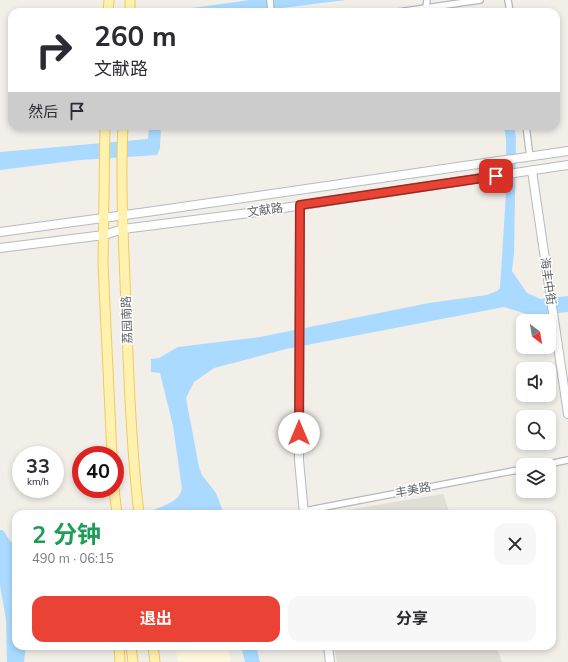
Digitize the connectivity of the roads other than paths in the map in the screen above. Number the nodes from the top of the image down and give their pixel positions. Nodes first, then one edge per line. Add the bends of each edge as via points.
1 (427, 0) edge
2 (478, 0) edge
3 (426, 8) joint
4 (105, 130) edge
5 (123, 130) edge
6 (527, 130) edge
7 (568, 151) edge
8 (530, 157) junction
9 (568, 165) edge
10 (532, 170) junction
11 (300, 205) junction
12 (122, 215) junction
13 (104, 217) junction
14 (123, 230) junction
15 (0, 232) edge
16 (104, 234) junction
17 (0, 248) edge
18 (568, 414) edge
19 (112, 446) edge
20 (568, 460) edge
21 (556, 462) edge
22 (516, 470) edge
23 (115, 498) edge
24 (117, 510) edge
25 (139, 510) edge
26 (304, 510) edge
27 (319, 510) edge
28 (119, 650) edge
29 (132, 650) edge
30 (153, 650) edge
31 (328, 650) edge
32 (120, 662) edge
33 (133, 662) edge
34 (154, 662) edge
35 (330, 662) edge

1 - 3 street
2 - 3 street
4 - 13 main road, 荔园南路
5 - 12 main road, 荔园南路
6 - 8 street
7 - 8 main road
8 - 12 main road
9 - 10 main road, 文献路
10 - 11 main road, 文献路
10 - 18 main road, 海丰中街
11 - 14 main road, 文献路
11 - 26 main road via 299,460
12 - 13 main road
12 - 14 main road, 荔园南路
13 - 15 main road
13 - 16 main road, 荔园南路
14 - 16 main road, 文献路
14 - 25 main road, 荔园南路
16 - 17 main road, 文献路
16 - 19 main road, 荔园南路
20 - 21 street
22 - 27 street, 丰美路
23 - 24 main road
28 - 32 main road
29 - 33 main road
30 - 34 main road
31 - 35 main road

